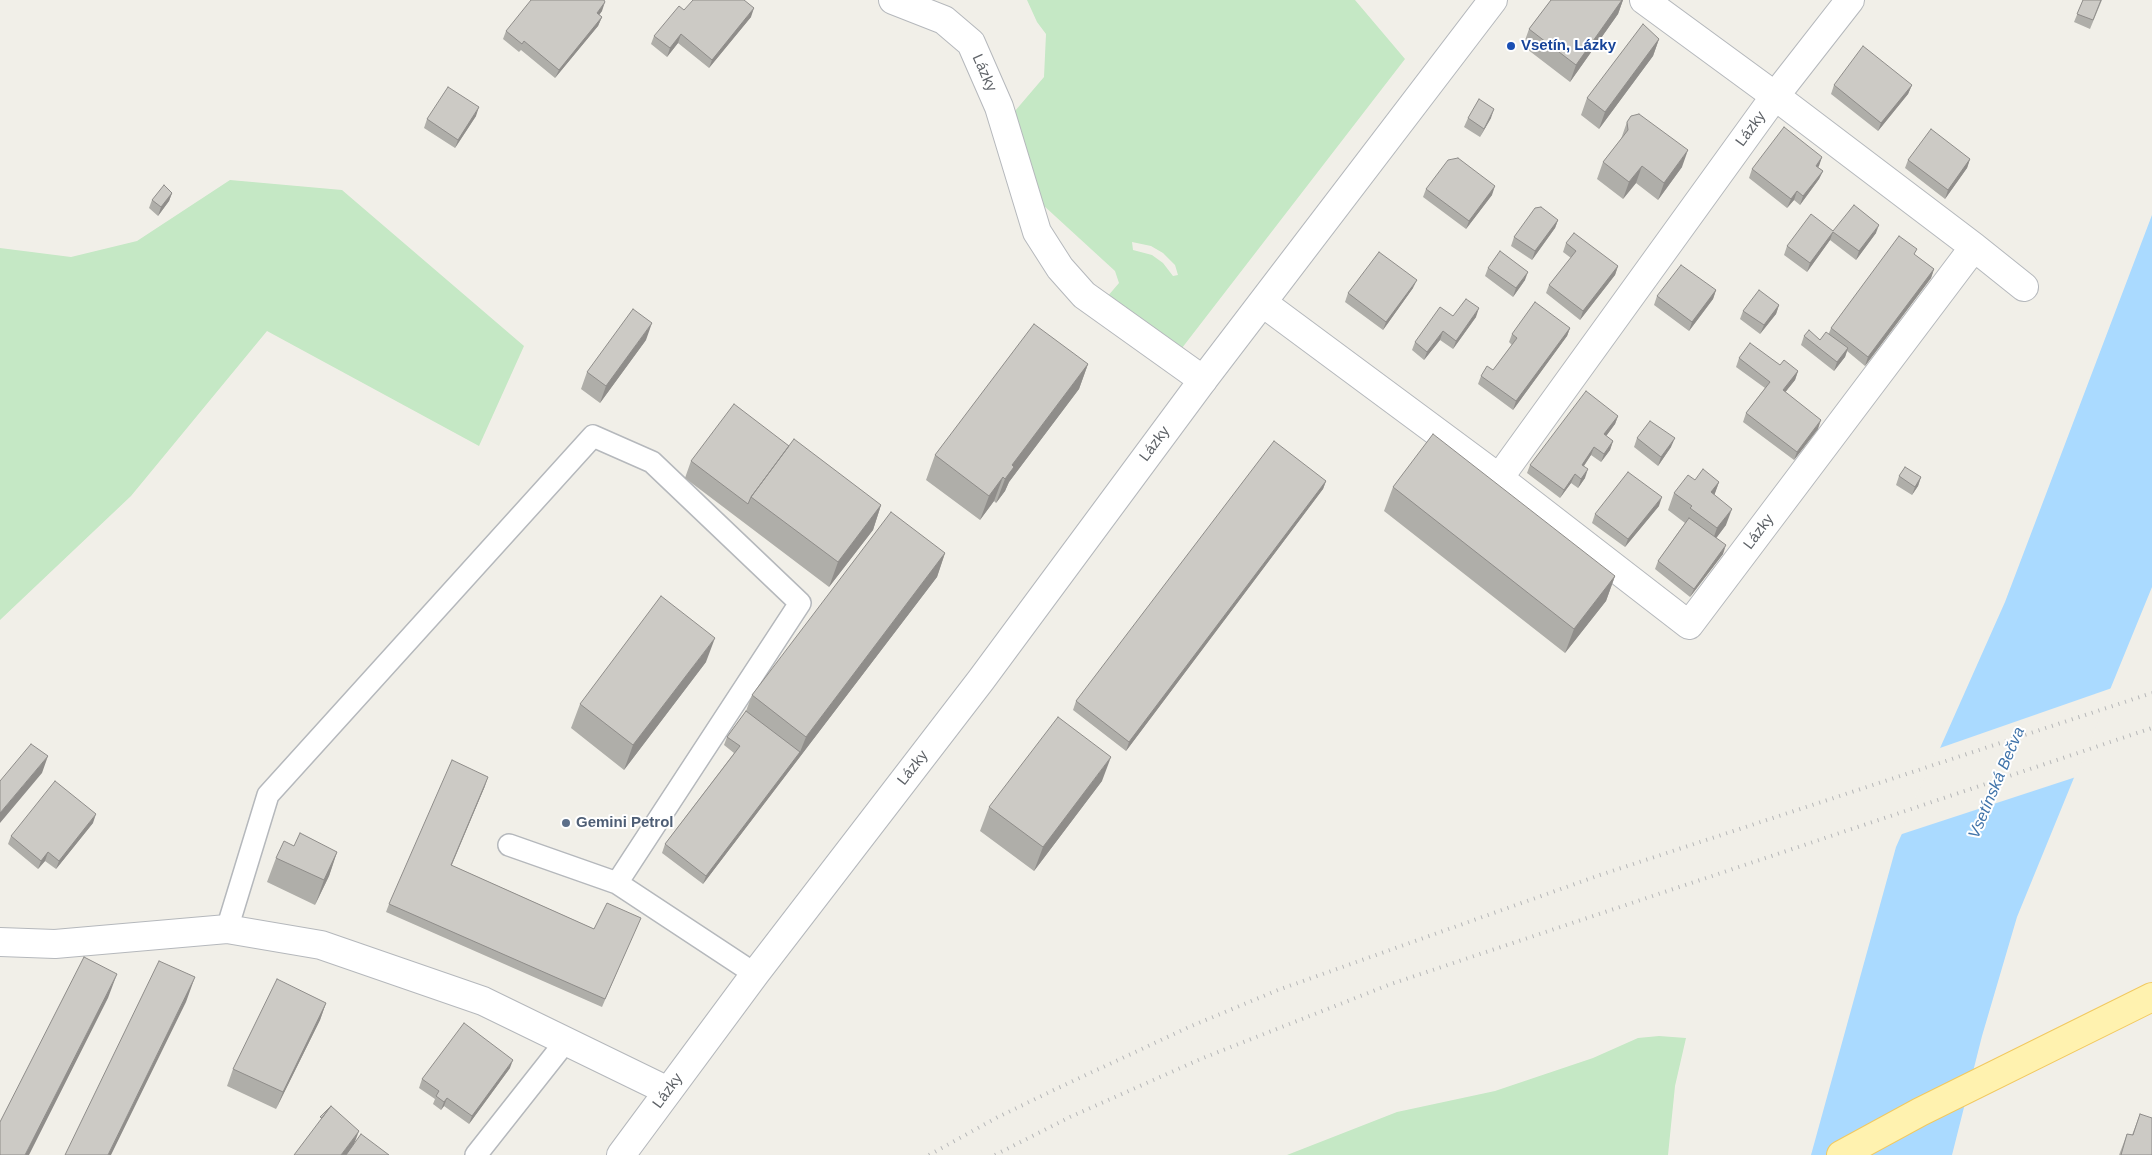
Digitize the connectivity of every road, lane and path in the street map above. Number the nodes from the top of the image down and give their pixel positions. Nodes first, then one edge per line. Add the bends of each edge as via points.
1 (893, 0) edge
2 (1494, 0) edge
3 (1644, 0) edge
4 (1850, 0) edge
5 (1775, 96) junction
6 (1974, 248) junction
7 (2024, 287) dead end
8 (1263, 303) junction
9 (1203, 380) junction
10 (1499, 478) junction
11 (509, 845) dead end
12 (616, 883) junction
13 (227, 929) junction
14 (0, 942) edge
15 (754, 974) junction
16 (2152, 997) edge
17 (566, 1042) junction
18 (668, 1091) junction
19 (476, 1155) edge
20 (621, 1155) edge
21 (1841, 1155) edge

1 - 9 street, Lázky via 944,20 970,42 999,107 1037,232 1060,268 1084,295
2 - 8 street, Lázky
3 - 5 street, Lázky
4 - 5 street, Lázky
5 - 6 street, Lázky
5 - 10 street, Lázky
6 - 7 street, Lázky
6 - 10 street, Lázky via 1689,625
8 - 9 street, Lázky
8 - 10 street, Lázky
9 - 15 street, Lázky via 980,680
11 - 12 lane
12 - 13 lane via 800,603 652,462 593,436 268,795
12 - 15 lane
13 - 14 street via 55,944
13 - 17 street via 321,945 483,1001
15 - 18 street, Lázky
16 - 21 main road via 1920,1112
17 - 18 street
17 - 19 lane
18 - 20 street, Lázky

